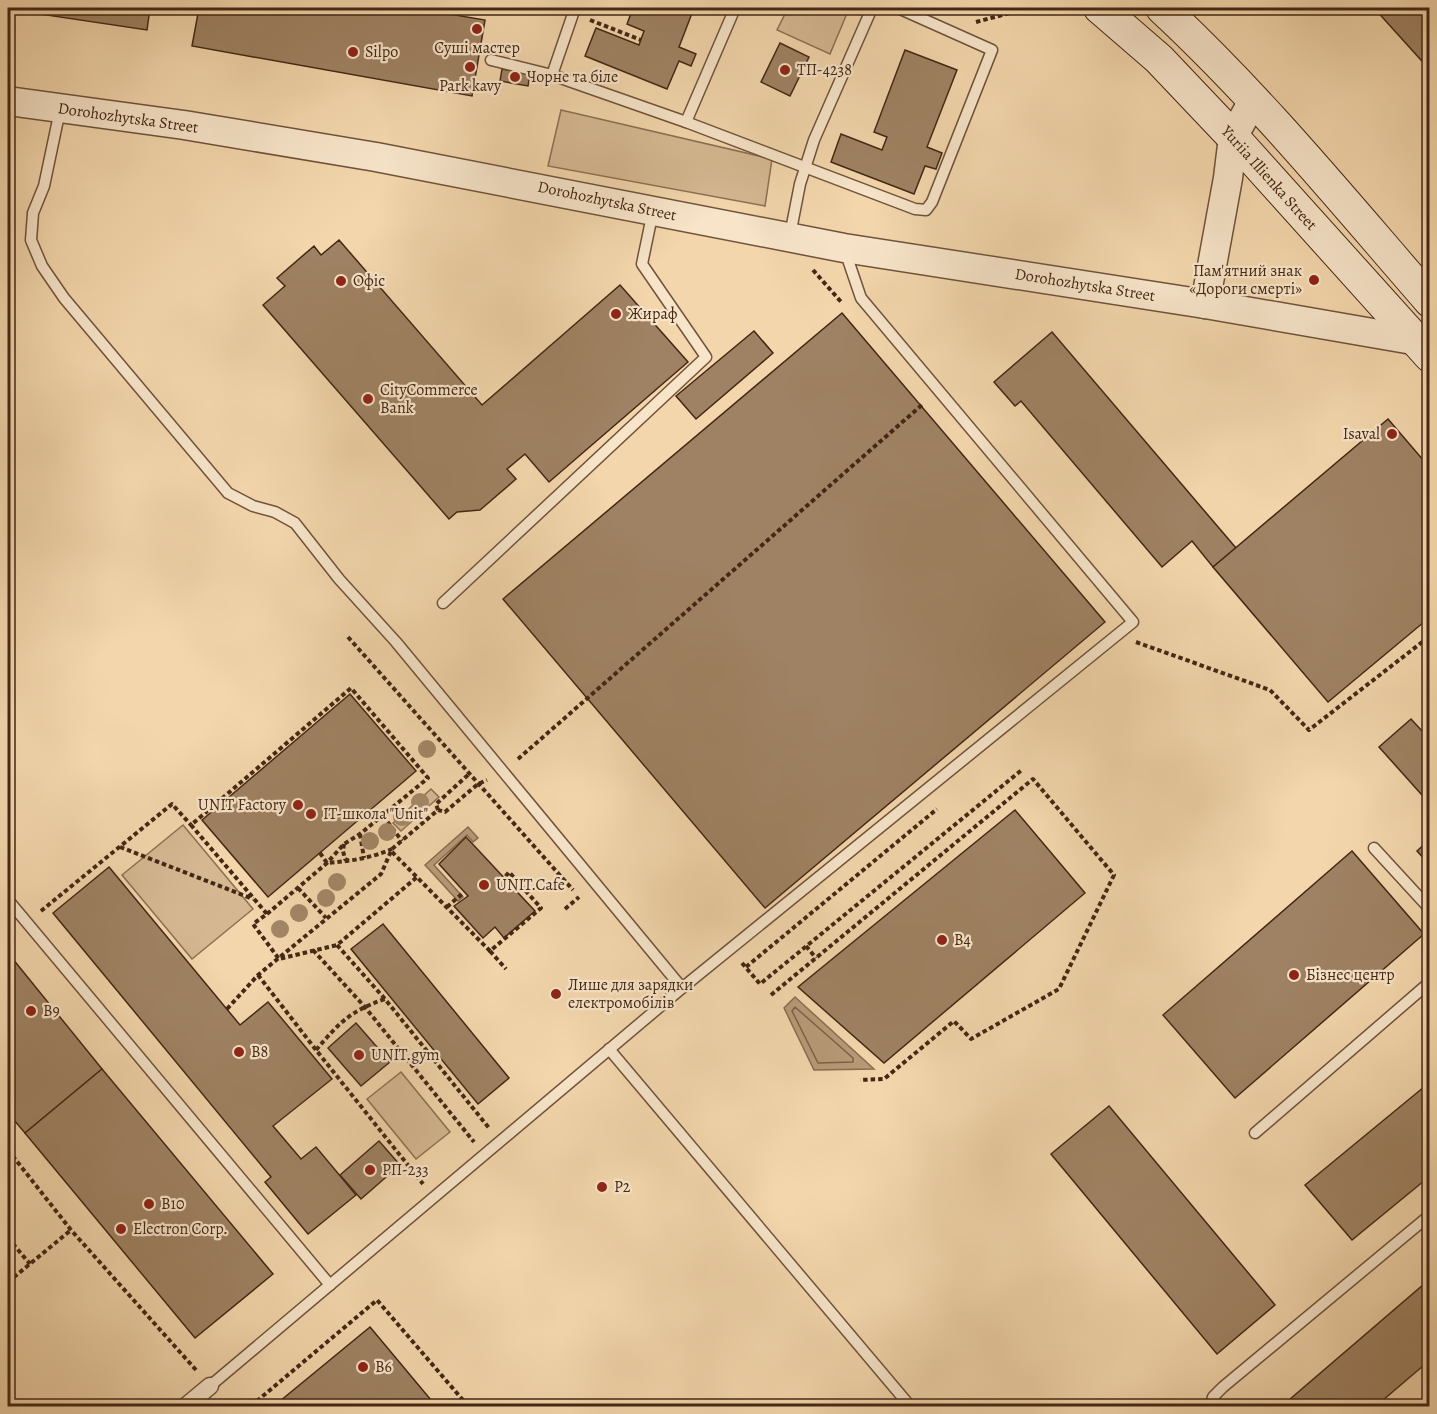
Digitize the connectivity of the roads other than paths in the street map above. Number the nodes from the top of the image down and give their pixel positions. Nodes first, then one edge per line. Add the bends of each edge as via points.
1 (735, 8) edge
2 (872, 8) edge
3 (898, 8) edge
4 (1100, 8) edge
5 (1162, 8) edge
6 (574, 10) edge
7 (491, 60) dead end
8 (552, 75) junction
9 (1254, 99) junction
10 (8, 101) edge
11 (61, 107) junction
12 (686, 122) junction
13 (1233, 137) junction
14 (806, 166) junction
15 (653, 211) junction
16 (789, 237) junction
17 (844, 248) junction
18 (1430, 301) edge
19 (1205, 304) junction
20 (1426, 347) edge
21 (443, 603) dead end
22 (1374, 848) dead end
23 (8, 900) edge
24 (1430, 909) edge
25 (1430, 982) edge
26 (682, 988) junction
27 (609, 1049) junction
28 (1256, 1133) dead end
29 (1430, 1215) edge
30 (330, 1285) junction
31 (210, 1386) joint
32 (186, 1407) edge
33 (910, 1407) edge
34 (1211, 1407) edge

1 - 12 lane
2 - 14 lane
3 - 14 lane via 992,50 929,207 915,209
4 - 13 main road, Yuriia Illienka Street via 1159,59
5 - 9 main road
6 - 8 lane
7 - 8 lane
8 - 12 lane
9 - 13 street
9 - 18 main road
10 - 11 street, Dorohozhytska Street
11 - 15 street, Dorohozhytska Street via 376,157
11 - 26 lane via 44,186 33,213 31,240 42,266 64,298 228,493 295,523
12 - 14 lane
13 - 19 street
13 - 20 main road, Yuriia Illienka Street
14 - 16 lane
15 - 16 street, Dorohozhytska Street
15 - 21 lane via 642,264 706,357
16 - 17 street, Dorohozhytska Street
17 - 19 street, Dorohozhytska Street
17 - 26 lane via 861,298 1133,622
19 - 20 street, Dorohozhytska Street
22 - 24 lane
23 - 30 lane
25 - 28 lane
26 - 27 lane
27 - 30 lane
27 - 33 lane
29 - 34 lane via 1223,1387 1213,1397
30 - 31 lane
31 - 32 street

